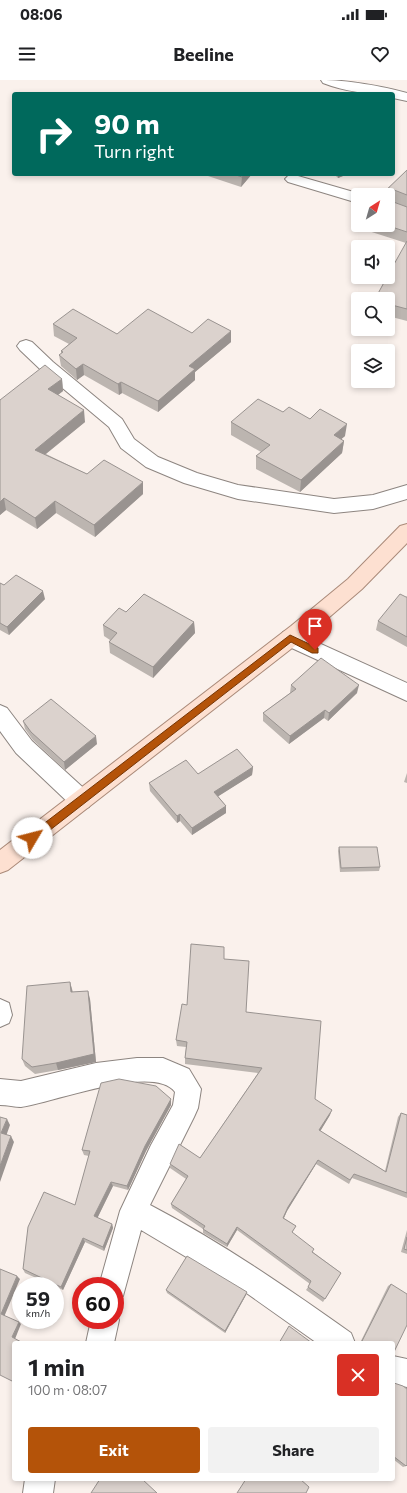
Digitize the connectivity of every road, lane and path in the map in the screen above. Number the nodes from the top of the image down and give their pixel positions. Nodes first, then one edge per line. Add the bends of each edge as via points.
1 (328, 80) edge
2 (388, 92) edge
3 (395, 93) edge
4 (407, 97) edge
5 (293, 179) dead end
6 (351, 196) edge
7 (26, 346) dead end
8 (407, 492) edge
9 (407, 531) edge
10 (290, 638) junction
11 (407, 692) edge
12 (0, 714) edge
13 (81, 800) junction
14 (0, 863) edge
15 (0, 1010) edge
16 (0, 1015) edge
17 (0, 1092) edge
18 (134, 1211) junction
19 (116, 1277) edge
20 (103, 1329) edge
21 (100, 1341) edge
22 (338, 1341) edge
23 (395, 1370) edge
24 (407, 1373) edge
25 (40, 1481) edge
26 (38, 1493) edge

1 - 2 street via 348,87
3 - 4 street
5 - 6 street
7 - 8 street via 116,423 127,443 152,462 191,478 238,492 334,506 373,502
9 - 10 main road via 355,584
10 - 11 street
10 - 13 main road
12 - 13 street via 24,748
13 - 14 main road
15 - 16 street
17 - 18 street via 21,1094 96,1075 137,1070 163,1070 180,1078 188,1089 185,1108
18 - 19 street
18 - 22 street via 255,1282
20 - 21 street
23 - 24 street
25 - 26 street

